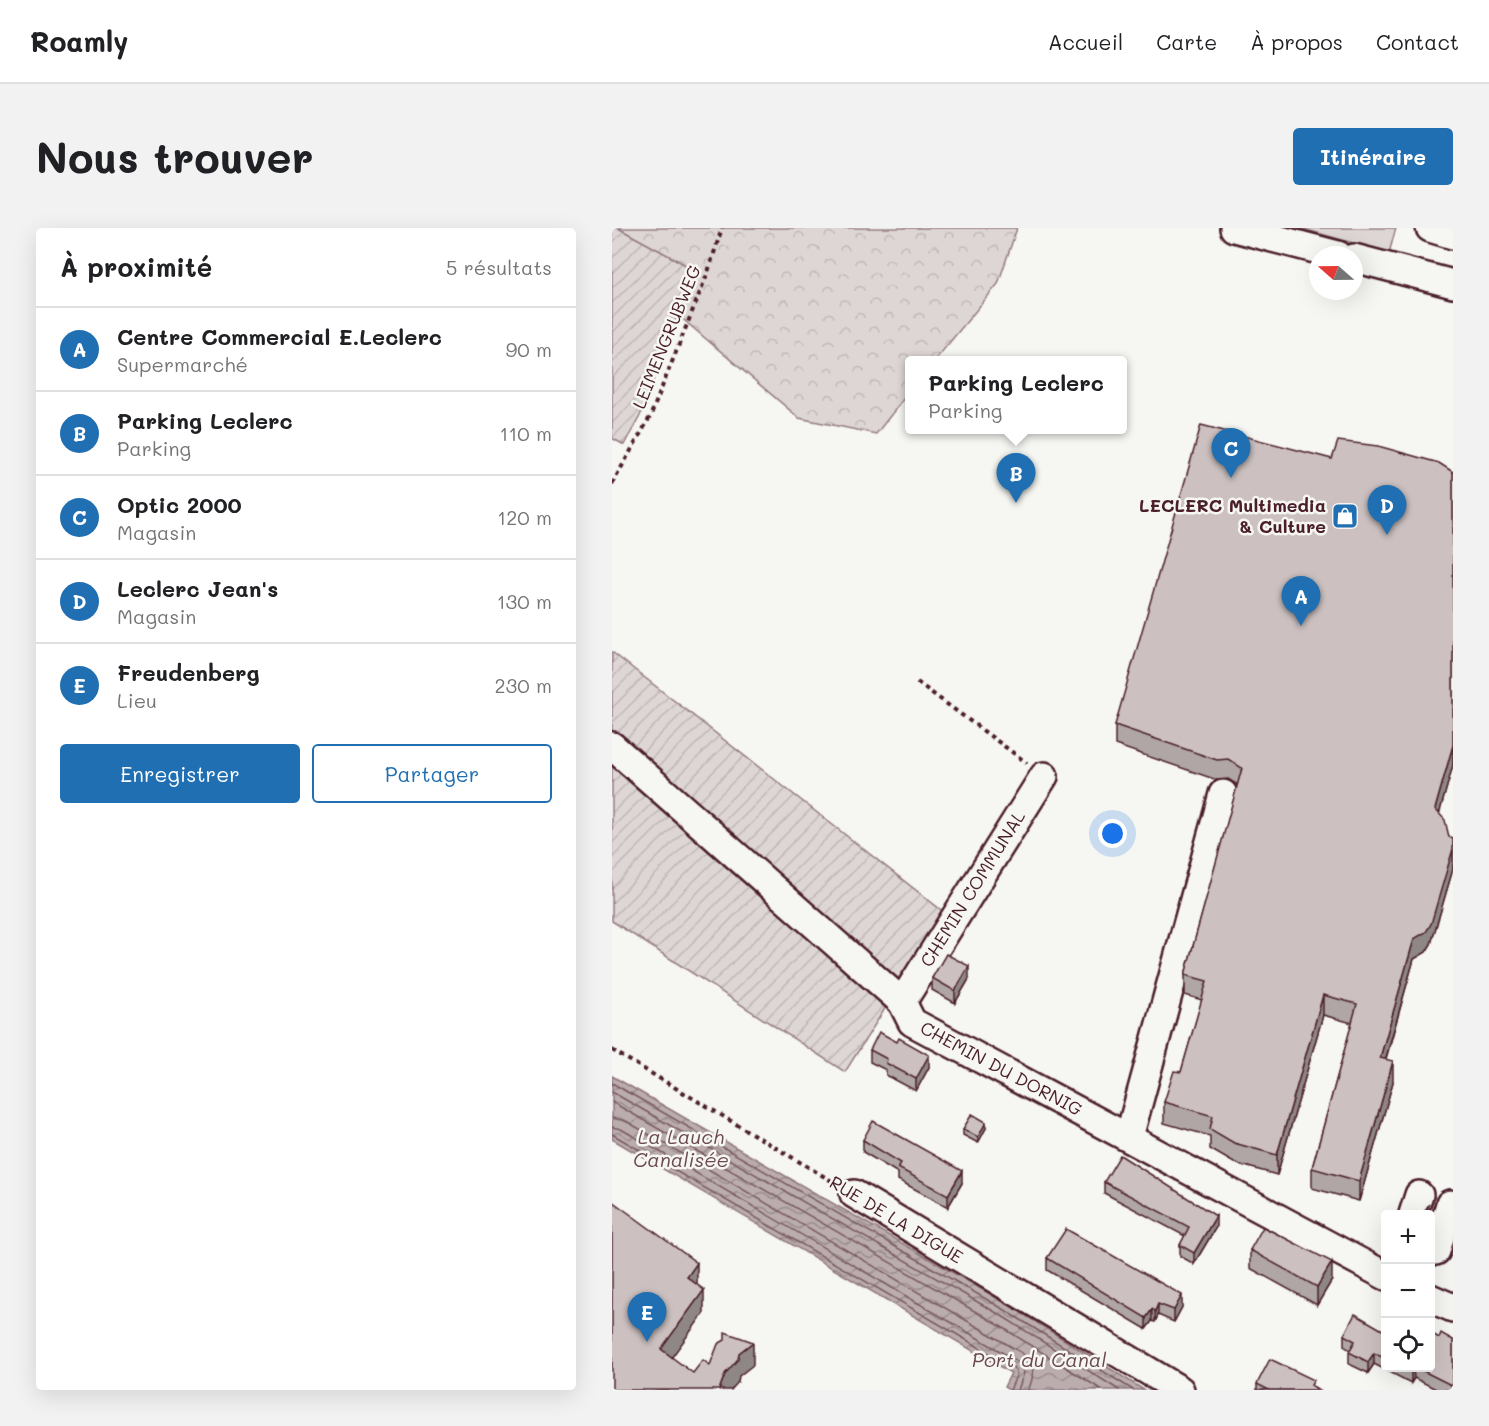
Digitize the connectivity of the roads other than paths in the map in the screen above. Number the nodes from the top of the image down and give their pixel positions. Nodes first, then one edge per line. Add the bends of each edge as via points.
1 (1234, 228) edge
2 (1430, 228) edge
3 (1453, 235) edge
4 (1309, 247) edge
5 (1363, 260) edge
6 (1453, 284) edge
7 (612, 746) edge
8 (1044, 776) road end
9 (1223, 794) dead end
10 (902, 1002) junction
11 (1129, 1137) junction
12 (854, 1194) road end
13 (1428, 1205) edge
14 (1446, 1251) edge
15 (1381, 1273) edge
16 (1435, 1300) edge
17 (1453, 1308) edge
18 (1180, 1390) edge

1 - 4 street
2 - 3 street
5 - 6 street
7 - 10 street, CHEMIN DU DORNIG
8 - 10 street, CHEMIN COMMUNAL
9 - 11 street
10 - 11 street, CHEMIN DU DORNIG via 912,1022
11 - 15 street, CHEMIN DU DORNIG
12 - 18 street, RUE DE LA DIGUE
13 - 14 street
16 - 17 street

